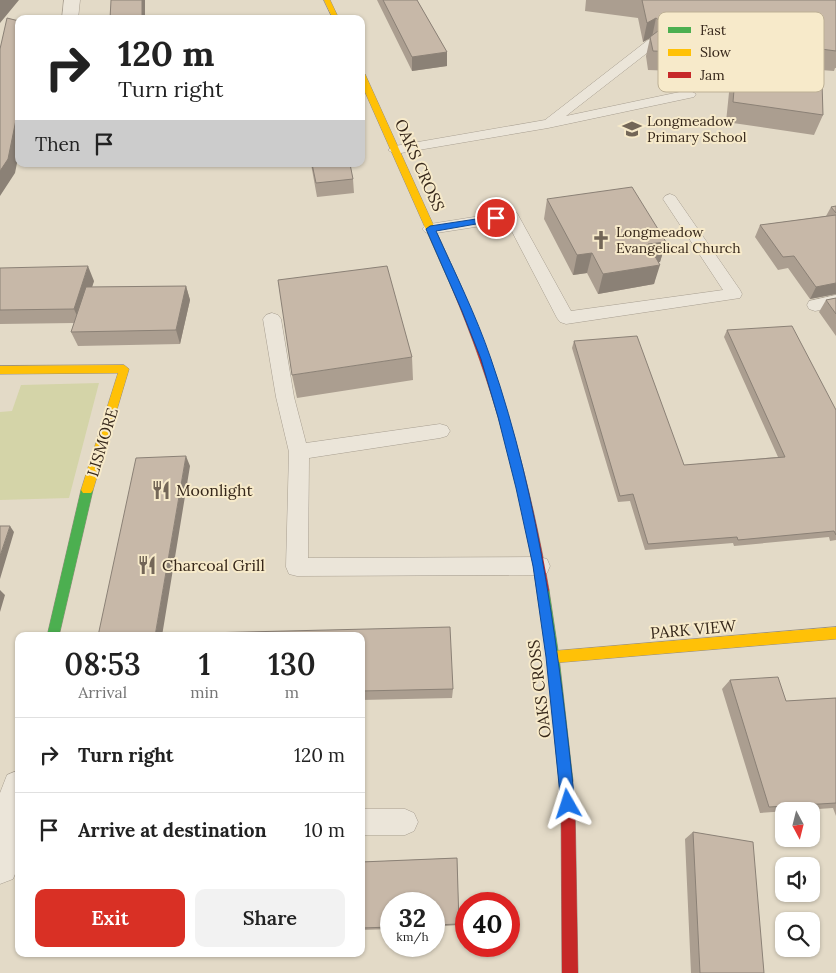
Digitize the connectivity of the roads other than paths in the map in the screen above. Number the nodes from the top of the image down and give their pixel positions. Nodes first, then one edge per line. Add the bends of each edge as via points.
1 (72, 0) edge
2 (327, 0) edge
3 (70, 15) edge
4 (334, 15) edge
5 (652, 43) edge
6 (365, 83) edge
7 (689, 94) dead end
8 (548, 124) junction
9 (395, 150) junction
10 (670, 199) dead end
11 (430, 229) junction
12 (836, 301) edge
13 (815, 304) edge
14 (272, 319) dead end
15 (0, 370) edge
16 (440, 431) dead end
17 (299, 452) junction
18 (539, 566) junction
19 (54, 632) edge
20 (836, 634) edge
21 (553, 657) junction
22 (365, 822) edge
23 (405, 822) dead end
24 (14, 825) edge
25 (0, 866) edge
26 (570, 973) edge

1 - 3 street
2 - 4 street
5 - 8 lane
6 - 9 street, OAKS CROSS
7 - 8 lane
8 - 9 lane
9 - 11 street, OAKS CROSS
10 - 11 lane via 734,294 566,318 512,216
11 - 18 street, OAKS CROSS via 486,359
12 - 13 lane
14 - 17 lane via 285,396
15 - 19 street, LISMORE via 124,369 80,514
16 - 17 lane
17 - 18 lane via 297,567
18 - 21 street, OAKS CROSS
20 - 21 street, PARK VIEW
21 - 26 street, OAKS CROSS via 568,804
22 - 23 lane
24 - 25 street

